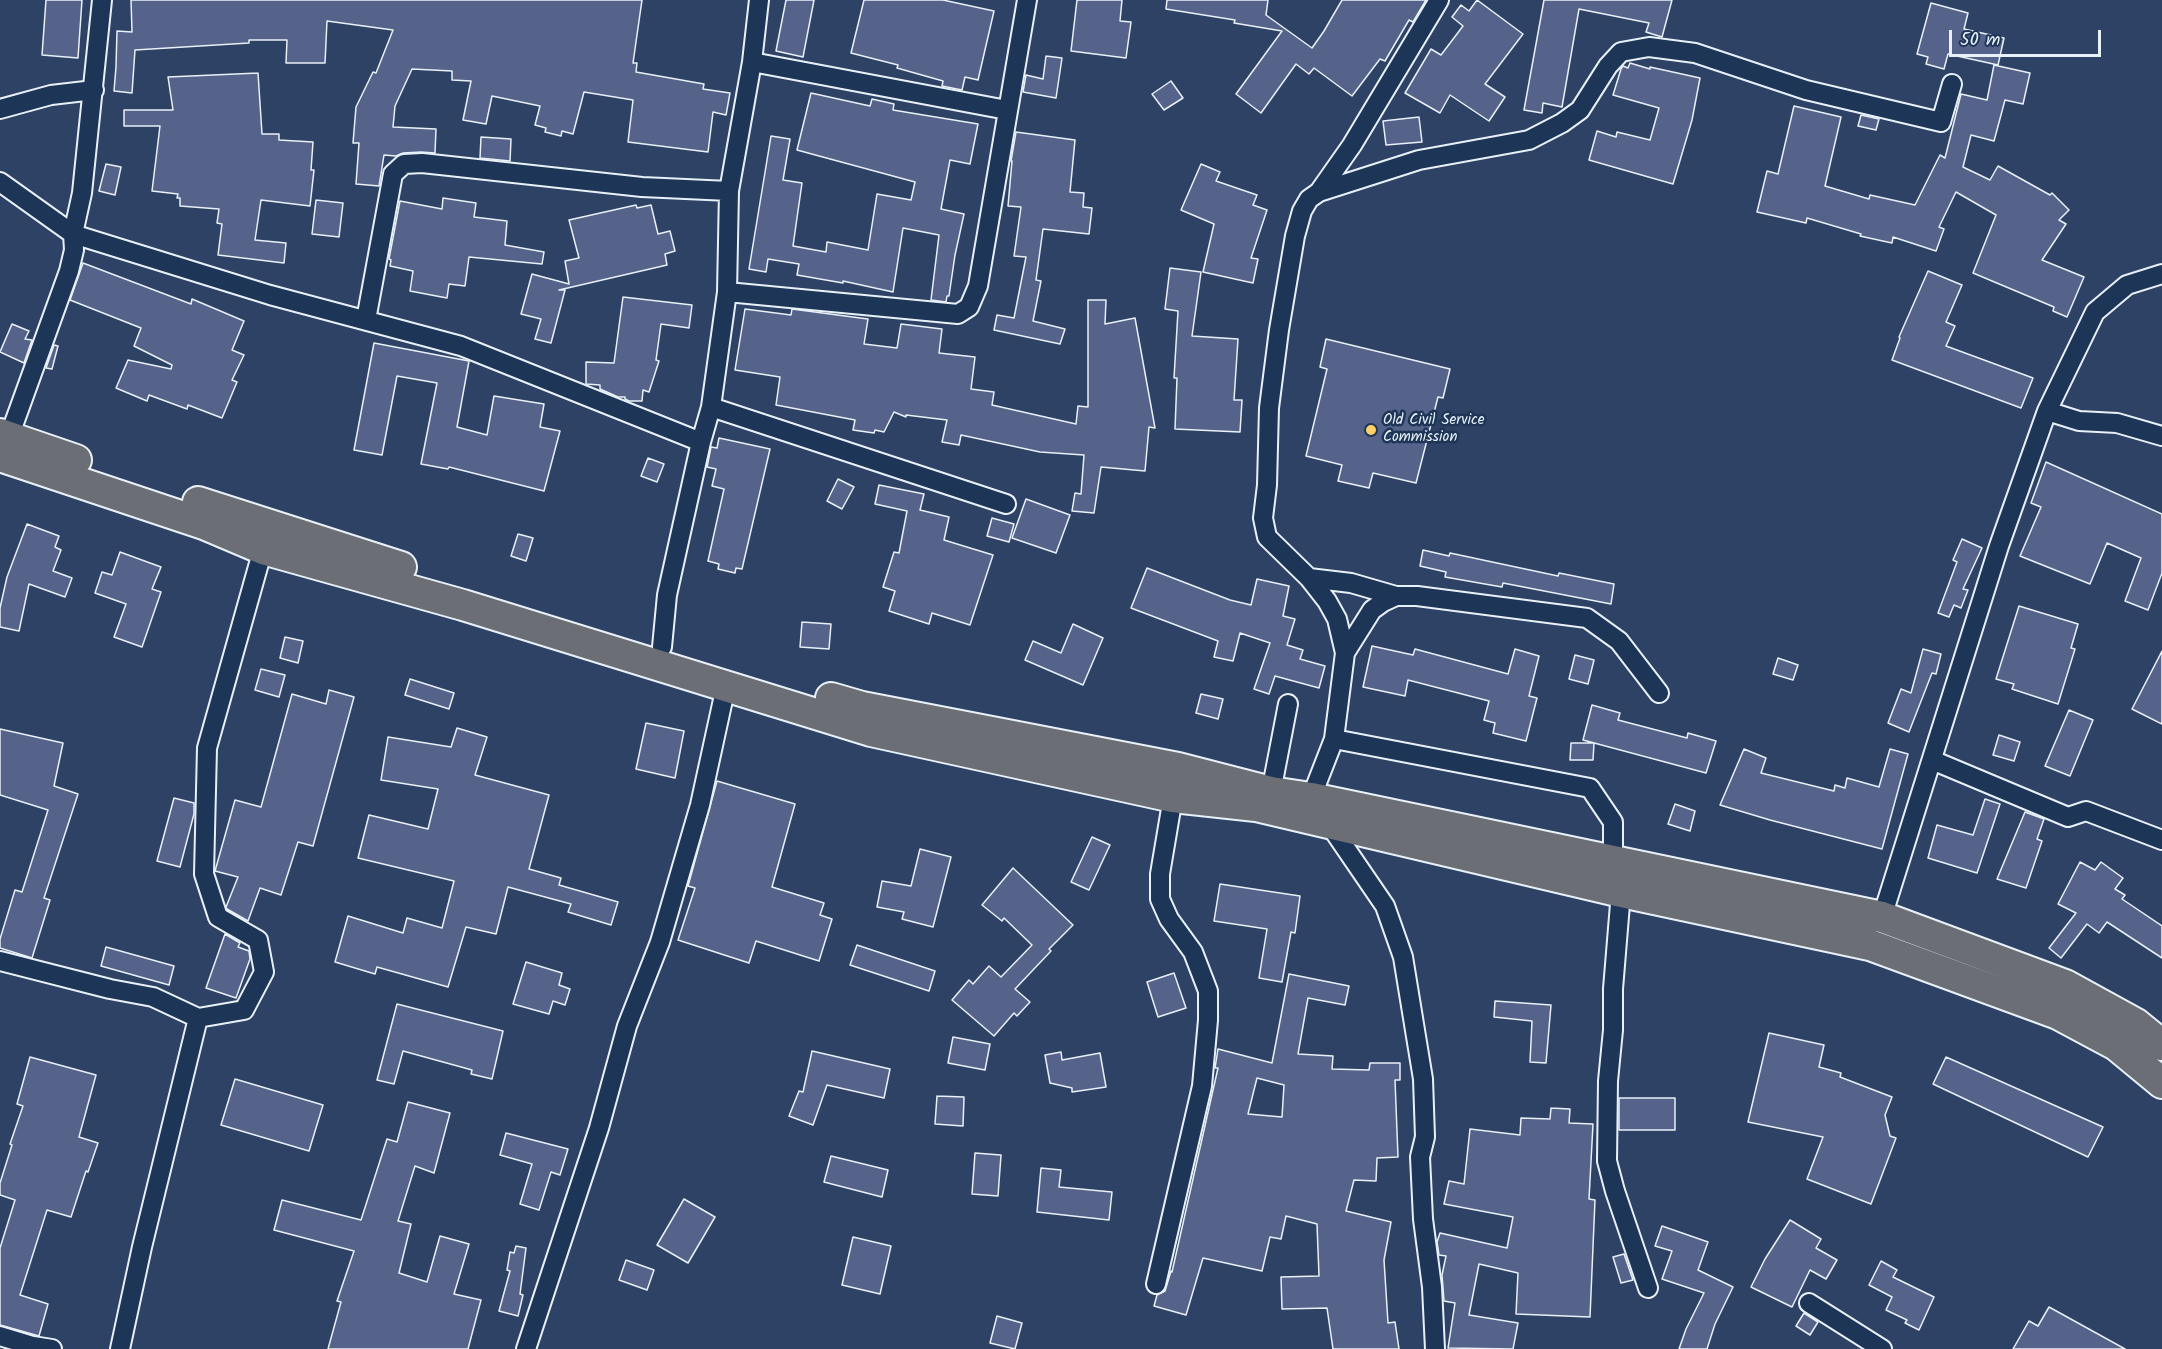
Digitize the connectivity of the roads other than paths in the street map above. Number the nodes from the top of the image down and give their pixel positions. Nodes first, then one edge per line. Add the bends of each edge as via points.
1 (102, 0) edge
2 (759, 0) edge
3 (1027, 0) edge
4 (1439, 0) edge
5 (752, 63) junction
6 (1952, 84) dead end
7 (94, 90) junction
8 (0, 109) edge
9 (1007, 110) junction
10 (0, 182) edge
11 (729, 191) junction
12 (1318, 192) junction
13 (74, 234) junction
14 (2162, 274) edge
15 (727, 292) junction
16 (366, 320) junction
17 (711, 407) junction
18 (2047, 411) junction
19 (2162, 436) edge
20 (3, 442) edge
21 (701, 442) junction
22 (1006, 504) dead end
23 (263, 549) junction
24 (1309, 578) junction
25 (1396, 596) junction
26 (662, 646) junction
27 (1345, 653) junction
28 (726, 686) junction
29 (1659, 693) dead end
30 (1288, 704) dead end
31 (1334, 739) junction
32 (1932, 760) junction
33 (1271, 792) junction
34 (1173, 796) junction
35 (1311, 798) junction
36 (1329, 824) junction
37 (2162, 840) edge
38 (1613, 860) junction
39 (1621, 892) junction
40 (1882, 917) junction
41 (0, 961) edge
42 (198, 1018) junction
43 (2162, 1045) edge
44 (2162, 1083) edge
45 (1156, 1284) dead end
46 (1648, 1288) dead end
47 (1809, 1304) dead end
48 (0, 1336) edge
49 (52, 1349) edge
50 (120, 1349) edge
51 (526, 1349) edge
52 (1435, 1349) edge
53 (1882, 1349) edge

1 - 7 street
2 - 5 street
3 - 9 street
4 - 12 street via 1352,145
5 - 9 street
5 - 11 street
6 - 12 street via 1940,129 1695,53 1649,47 1621,52 1580,110 1529,140 1419,160
7 - 8 street via 51,95
7 - 13 street
9 - 15 street via 978,286 969,307 958,314
10 - 13 street
11 - 15 street
11 - 16 street via 642,187 404,164 393,174
12 - 24 street via 1302,211 1293,246 1269,408 1263,518 1267,537
13 - 16 street via 270,295
13 - 20 street via 69,271
14 - 18 street via 2127,285 2095,312
15 - 17 street
16 - 21 street via 461,346
17 - 21 street
17 - 22 street
18 - 19 street via 2079,421 2117,423
18 - 32 street
20 - 23 main road
20 - 26 main road
21 - 26 street via 667,595
23 - 28 main road via 463,605
23 - 42 street via 207,748 204,874 218,917 258,940 264,972 244,1010
24 - 25 street
24 - 27 street via 1337,619
25 - 27 street via 1372,610
25 - 29 street via 1587,618 1619,641
26 - 33 main road via 862,707 1178,768
27 - 31 street
28 - 34 main road via 871,731
28 - 51 street via 700,805 660,942 627,1026 599,1128
30 - 33 street
31 - 35 street
31 - 38 street via 1590,788 1613,822
32 - 37 street via 2068,817 2086,811
32 - 40 street
33 - 35 main road
34 - 36 main road via 1256,806
34 - 45 street via 1160,874 1160,899 1193,952 1208,991 1208,1020 1202,1086
35 - 38 main road
36 - 39 main road
36 - 52 street via 1385,906 1403,957 1423,1079 1425,1137 1420,1157
38 - 40 main road
39 - 44 main road via 1870,945 2058,1014 2116,1045
39 - 46 street via 1608,1081 1607,1161
40 - 43 main road via 2065,985 2136,1024
41 - 42 street via 153,997
42 - 50 street
47 - 53 street
48 - 49 street

